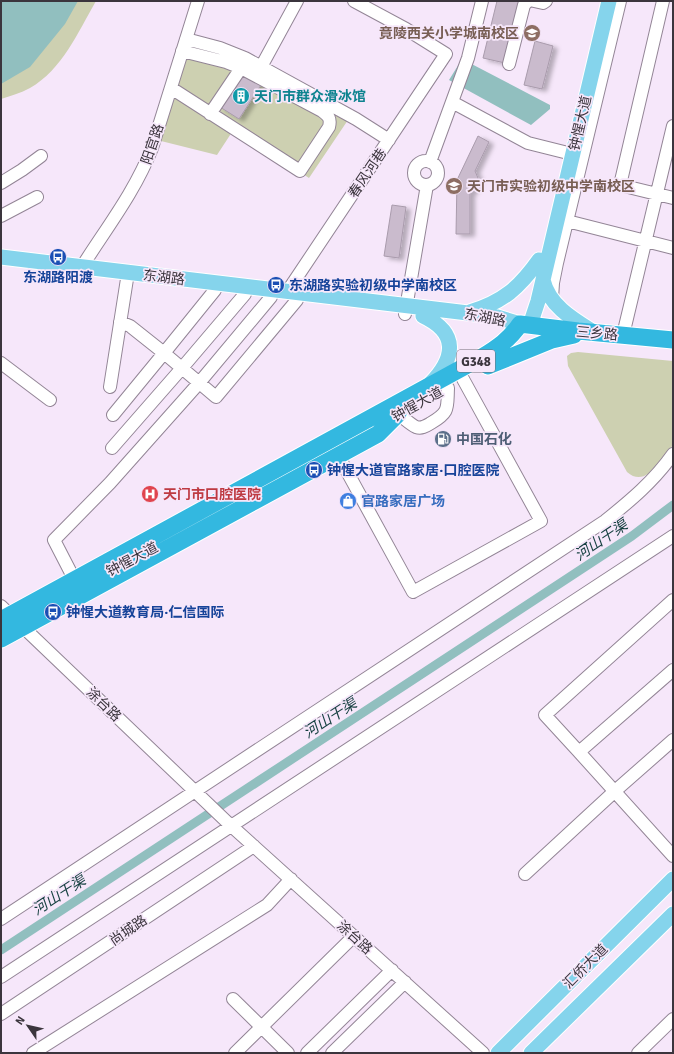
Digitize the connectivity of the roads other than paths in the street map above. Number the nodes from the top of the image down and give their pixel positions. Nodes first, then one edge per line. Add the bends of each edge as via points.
1 (198, 1) edge
2 (297, 1) edge
3 (482, 1) edge
4 (528, 1) edge
5 (534, 1) edge
6 (546, 1) edge
7 (600, 1) edge
8 (609, 1) edge
9 (620, 1) edge
10 (663, 1) edge
11 (357, 2) edge
12 (186, 39) junction
13 (182, 51) junction
14 (508, 64) dead end
15 (262, 67) junction
16 (241, 68) junction
17 (171, 88) junction
18 (452, 102) junction
19 (210, 114) junction
20 (673, 126) edge
21 (389, 140) junction
22 (564, 152) junction
23 (42, 156) dead end
24 (430, 162) junction
25 (1, 183) edge
26 (428, 185) junction
27 (657, 194) junction
28 (37, 197) dead end
29 (673, 198) edge
30 (1, 216) edge
31 (567, 221) junction
32 (646, 241) junction
33 (673, 248) edge
34 (1, 257) edge
35 (539, 260) junction
36 (1, 263) edge
37 (80, 270) junction
38 (127, 279) junction
39 (543, 280) junction
40 (216, 290) junction
41 (245, 294) junction
42 (292, 296) junction
43 (271, 297) junction
44 (552, 299) junction
45 (406, 310) junction
46 (468, 313) junction
47 (423, 316) junction
48 (120, 322) junction
49 (525, 325) junction
50 (596, 333) junction
51 (623, 335) junction
52 (673, 340) edge
53 (164, 353) junction
54 (1, 363) edge
55 (488, 366) junction
56 (182, 368) junction
57 (463, 379) junction
58 (199, 383) junction
59 (110, 387) dead end
60 (448, 388) junction
61 (426, 389) junction
62 (50, 400) dead end
63 (398, 414) junction
64 (113, 415) dead end
65 (112, 448) dead end
66 (673, 454) edge
67 (338, 455) junction
68 (254, 478) junction
69 (673, 536) edge
70 (71, 573) junction
71 (673, 600) edge
72 (8, 615) edge
73 (1, 630) edge
74 (1, 638) edge
75 (673, 670) edge
76 (673, 740) edge
77 (579, 752) junction
78 (614, 791) junction
79 (196, 793) junction
80 (229, 824) junction
81 (254, 846) junction
82 (673, 856) edge
83 (525, 874) dead end
84 (291, 879) junction
85 (673, 879) edge
86 (1, 919) edge
87 (671, 919) edge
88 (354, 936) junction
89 (392, 970) junction
90 (1, 977) edge
91 (405, 982) junction
92 (233, 999) dead end
93 (1, 1014) edge
94 (673, 1018) edge
95 (261, 1027) junction
96 (33, 1053) edge
97 (235, 1053) edge
98 (288, 1053) edge
99 (307, 1053) edge
100 (332, 1053) edge
101 (483, 1053) edge
102 (498, 1053) edge
103 (531, 1053) edge
104 (638, 1053) edge

1 - 12 street, 阳官路
2 - 15 street
3 - 18 street via 468,58
4 - 14 street via 524,5
5 - 6 street
7 - 22 main road, 钟惺大道
8 - 39 main road, 钟惺大道
9 - 31 street
10 - 27 street via 620,185
11 - 21 street, 春风河巷 via 446,54
12 - 13 street, 阳官路
12 - 15 street via 233,53
13 - 16 street
13 - 17 street, 阳官路
15 - 21 street via 356,118
16 - 19 street
16 - 19 street via 328,115 331,120 300,171
17 - 19 street
17 - 37 street, 阳官路 via 144,168 124,205
18 - 22 street via 528,143
18 - 24 street
20 - 27 street
21 - 42 street, 春风河巷
22 - 35 main road, 钟惺大道
23 - 25 street
24 - 26 street via 436,167 438,174 435,182
24 - 26 street via 426,161 416,166 414,173 420,184
26 - 45 street
27 - 29 street
27 - 32 street
28 - 30 street
31 - 32 street
31 - 44 street via 553,282
32 - 33 street
32 - 51 street
34 - 37 main road, 东湖路
35 - 46 main road via 524,281 508,294 490,305
35 - 49 main road, 钟惺大道
36 - 37 main road, 东湖路
37 - 38 main road, 东湖路
37 - 42 main road, 东湖路
38 - 40 main road, 东湖路
38 - 48 street
39 - 44 main road
39 - 49 main road, 钟惺大道 via 536,311
40 - 41 main road, 东湖路
40 - 53 street
41 - 43 main road, 东湖路
41 - 56 street
42 - 43 main road, 东湖路
42 - 45 main road, 东湖路
42 - 58 street, 春风河巷 via 216,397
43 - 58 street
44 - 50 main road via 571,317
45 - 46 main road, 东湖路
45 - 47 main road, 东湖路
46 - 49 main road, 东湖路 via 497,317
47 - 49 main road, 东湖路 via 497,326
47 - 61 main road via 443,331 449,349 443,370
48 - 53 street via 135,329
48 - 59 street
49 - 50 highway, 三乡路
49 - 55 highway, 钟惺大道 / G348 via 521,339
49 - 61 highway, 钟惺大道 / G348 via 502,345
50 - 51 highway, 三乡路
50 - 55 highway via 552,340
51 - 52 highway, 三乡路
53 - 56 street
53 - 64 street
54 - 62 street
55 - 57 highway, 钟惺大道 / G348
56 - 58 street
56 - 65 street
57 - 60 highway, 钟惺大道 / G348
57 - 67 street via 541,521 413,592
58 - 70 street via 110,483 54,540
60 - 63 highway, 钟惺大道 / G348
60 - 63 street via 445,414 427,426 417,427
61 - 68 highway, 钟惺大道 / G348
63 - 67 highway via 378,434
63 - 72 highway, 钟惺大道 / G348
66 - 79 street via 661,471 605,522
67 - 72 highway
68 - 70 highway
68 - 72 highway, 钟惺大道 / G348
69 - 80 street
70 - 72 highway
71 - 77 street via 545,715
72 - 73 highway, 钟惺大道 / G348
72 - 74 highway
72 - 79 street, 涂台路
75 - 77 street
76 - 78 street
77 - 78 street
78 - 82 street
78 - 83 street
79 - 80 street, 涂台路
79 - 86 street
80 - 81 street, 涂台路
80 - 90 street
81 - 84 street, 涂台路
81 - 93 street, 尚城路
84 - 88 street, 涂台路
84 - 96 street via 266,905
85 - 102 main road, 汇侨大道
87 - 103 main road, 汇侨大道
88 - 89 street, 涂台路
88 - 95 street
89 - 91 street, 涂台路
89 - 99 street
91 - 100 street
91 - 101 street, 涂台路
92 - 95 street
94 - 104 street
95 - 97 street
95 - 98 street

